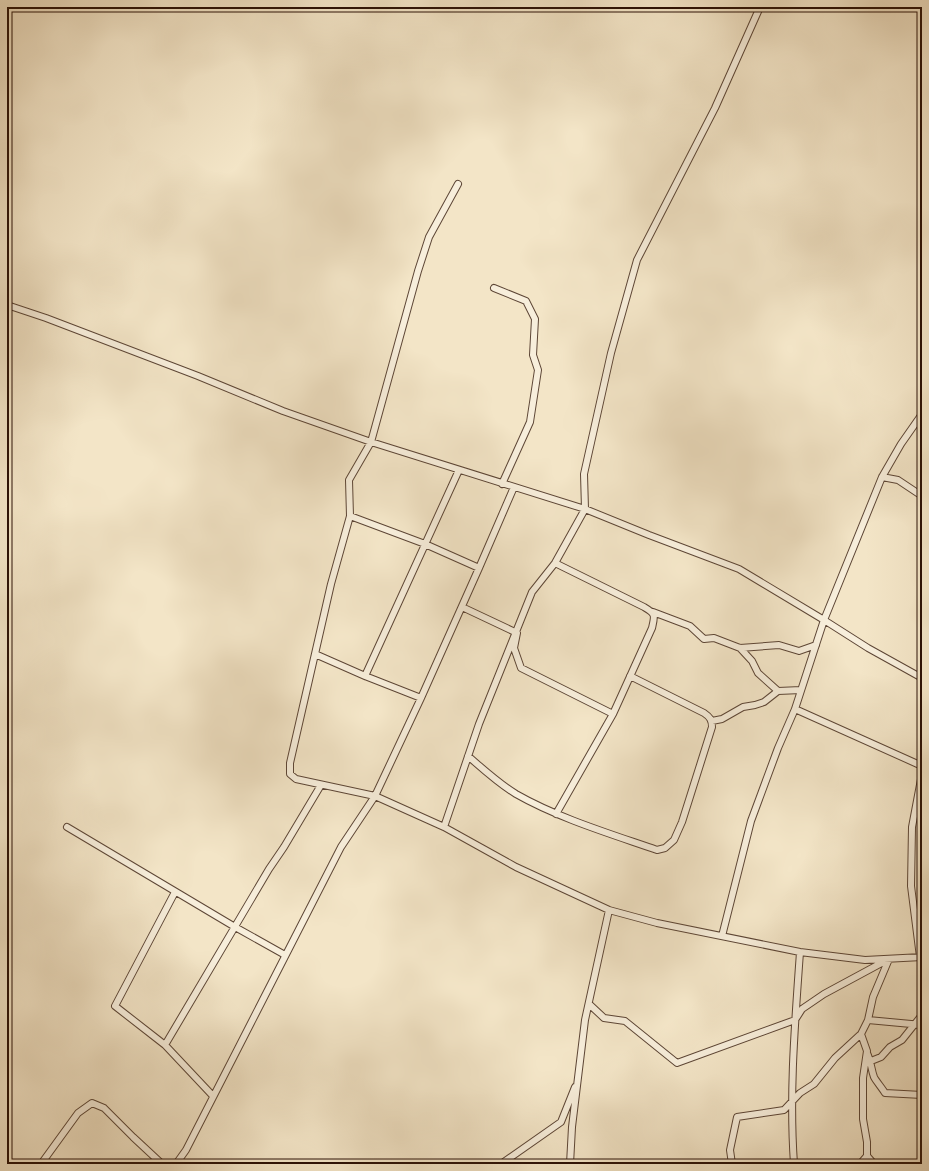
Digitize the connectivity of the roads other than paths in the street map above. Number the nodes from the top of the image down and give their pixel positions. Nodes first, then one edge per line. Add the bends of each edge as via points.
1 (760, 7) edge
2 (458, 184) dead end
3 (494, 288) dead end
4 (7, 305) edge
5 (922, 414) edge
6 (371, 442) junction
7 (459, 470) junction
8 (882, 476) junction
9 (502, 484) junction
10 (514, 487) junction
11 (922, 496) edge
12 (585, 509) junction
13 (350, 516) junction
14 (425, 544) junction
15 (555, 563) junction
16 (479, 568) junction
17 (462, 607) junction
18 (653, 612) junction
19 (824, 620) junction
20 (517, 632) junction
21 (816, 645) junction
22 (740, 648) junction
23 (315, 654) junction
24 (365, 676) junction
25 (630, 676) junction
26 (922, 678) edge
27 (801, 690) junction
28 (778, 691) junction
29 (422, 698) junction
30 (795, 709) junction
31 (613, 714) junction
32 (712, 721) junction
33 (468, 756) junction
34 (922, 766) edge
35 (922, 774) edge
36 (321, 785) junction
37 (375, 796) junction
38 (556, 814) junction
39 (444, 826) junction
40 (67, 827) dead end
41 (175, 892) junction
42 (609, 910) junction
43 (235, 927) junction
44 (722, 936) junction
45 (800, 952) junction
46 (285, 955) junction
47 (921, 957) edge
48 (889, 959) junction
49 (589, 1004) junction
50 (922, 1015) edge
51 (795, 1020) junction
52 (868, 1020) junction
53 (915, 1024) junction
54 (922, 1025) edge
55 (861, 1034) junction
56 (165, 1045) junction
57 (867, 1051) junction
58 (871, 1061) junction
59 (578, 1079) junction
60 (922, 1095) edge
61 (213, 1096) junction
62 (792, 1103) junction
63 (867, 1156) junction
64 (41, 1164) edge
65 (162, 1164) edge
66 (176, 1164) edge
67 (501, 1164) edge
68 (570, 1164) edge
69 (732, 1164) edge
70 (794, 1164) edge
71 (860, 1164) edge
72 (874, 1164) edge

1 - 12 street via 715,108 637,260 611,353 584,474
2 - 6 street via 430,237 418,271
3 - 9 street via 526,301 535,319 533,355 538,370 530,422
4 - 6 street
5 - 8 street
6 - 7 street
6 - 13 street via 349,480
7 - 9 street
7 - 14 street
8 - 11 street via 898,480
8 - 19 street
9 - 10 street
10 - 12 street
10 - 16 street
12 - 15 street
12 - 19 street via 739,569
13 - 14 street
13 - 23 street
14 - 16 street
14 - 24 street
15 - 18 street
15 - 20 street via 532,592
16 - 17 street
17 - 20 street
17 - 29 street
18 - 22 street via 690,626 704,639 714,638
18 - 25 street via 652,628
19 - 21 street
19 - 26 street
20 - 31 street via 514,648 521,668
20 - 33 street
21 - 22 street via 799,651 779,645
21 - 27 street
22 - 28 street via 758,673
23 - 24 street
23 - 36 street via 289,769 290,774 296,779
24 - 29 street
25 - 31 street
25 - 32 street via 704,713
27 - 28 street
27 - 30 street
28 - 32 street via 764,702 743,707 722,719
29 - 37 street
30 - 34 street
30 - 44 street via 750,821
31 - 38 street
32 - 38 street via 682,822 674,840 665,848 657,850
33 - 38 street via 515,793
33 - 39 street
35 - 47 street via 912,827 911,886
36 - 37 street
36 - 43 street
37 - 39 street
37 - 46 street via 341,847
39 - 42 street via 516,867
40 - 41 street
41 - 43 street
41 - 56 street via 115,1006
42 - 44 street via 657,924
42 - 49 street
43 - 46 street
43 - 56 street
44 - 45 street
45 - 48 street via 865,960
45 - 51 street
46 - 61 street
47 - 48 street
48 - 51 street via 824,994 802,1009
48 - 52 street via 873,998
49 - 51 street via 604,1018 625,1021 677,1063
49 - 59 street
50 - 53 street
51 - 62 street
52 - 53 street
52 - 55 street
53 - 54 street
53 - 58 street via 902,1040 890,1047 881,1057
55 - 57 street
55 - 62 street via 835,1058 814,1084 800,1093
56 - 61 street
57 - 58 street
57 - 63 street via 862,1078
58 - 60 street via 875,1078 885,1093
59 - 67 street via 561,1122
59 - 68 street
61 - 66 street via 186,1150
62 - 69 street via 784,1110 737,1117 730,1150
62 - 70 street
63 - 71 street
63 - 72 street
64 - 65 street via 78,1113 92,1103 104,1108

